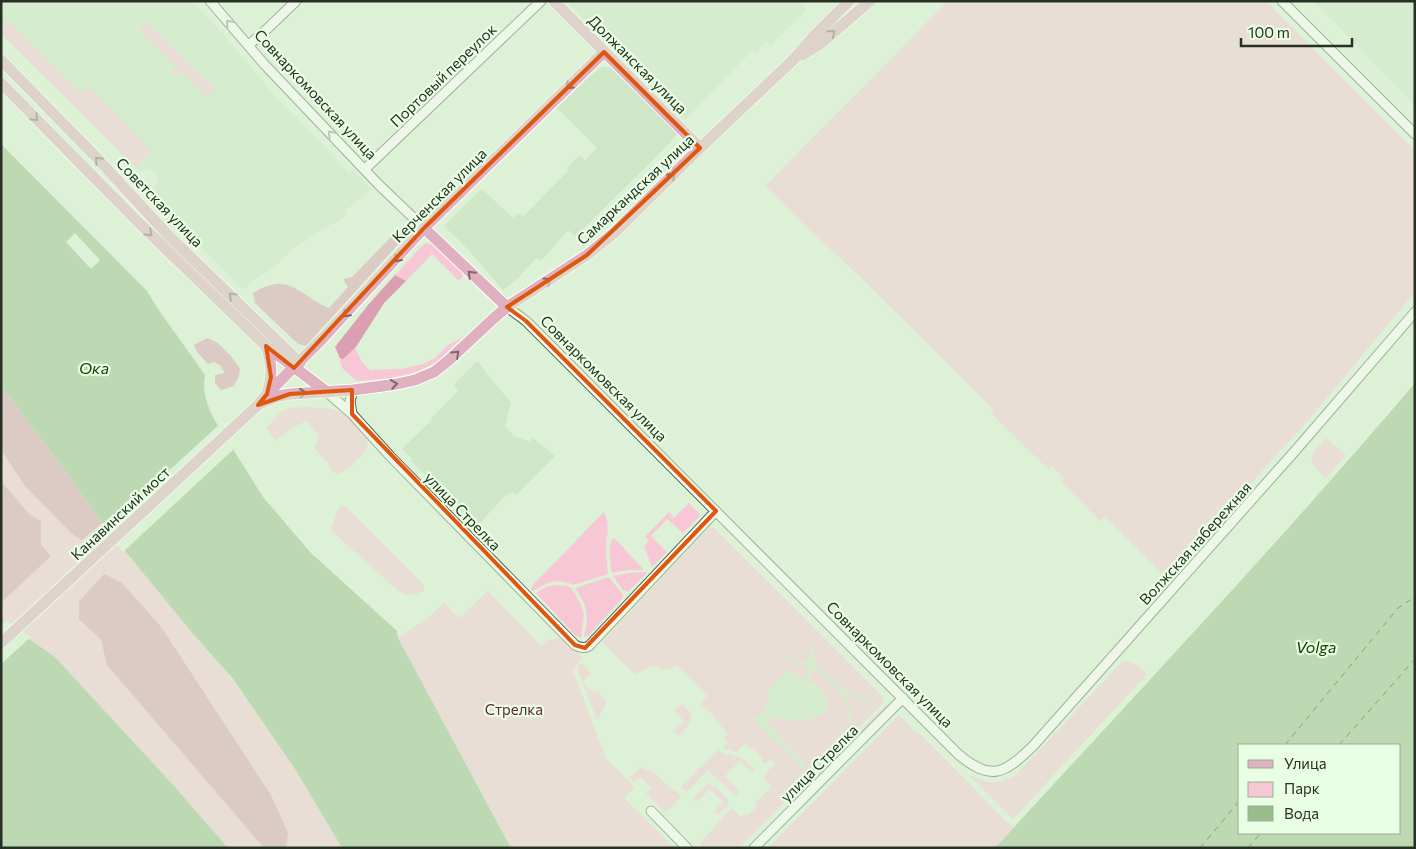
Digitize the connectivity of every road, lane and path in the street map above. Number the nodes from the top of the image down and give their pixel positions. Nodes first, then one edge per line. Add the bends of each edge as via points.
1 (210, 1) edge
2 (296, 1) edge
3 (541, 1) edge
4 (554, 1) edge
5 (849, 1) edge
6 (870, 1) edge
7 (1282, 1) edge
8 (249, 45) junction
9 (604, 52) junction
10 (1, 60) edge
11 (792, 61) junction
12 (1, 83) edge
13 (1415, 134) edge
14 (700, 148) junction
15 (365, 169) junction
16 (424, 228) junction
17 (507, 307) junction
18 (1415, 312) edge
19 (266, 346) junction
20 (297, 365) junction
21 (352, 390) junction
22 (327, 392) junction
23 (267, 394) junction
24 (258, 405) junction
25 (352, 414) junction
26 (716, 511) junction
27 (1, 643) edge
28 (903, 698) junction
29 (982, 770) joint
30 (651, 811) dead end
31 (687, 848) edge
32 (754, 848) edge

8 -> 1 street, Совнаркомовская улица
2 - 8 street
3 - 15 street, Портовый переулок
4 - 9 main road, Должанская улица
5 - 11 main road, Самаркандская улица
11 -> 6 main road, Самаркандская улица via 820,44
7 - 13 street
15 -> 8 street, Совнаркомовская улица
9 - 14 main road, Должанская улица
9 -> 16 main road, Керченская улица
20 -> 10 main road, Советская улица via 168,236
11 - 14 main road, Самаркандская улица
12 -> 19 main road, Советская улица via 138,223
17 -> 14 main road, Самаркандская улица via 587,255
15 - 16 street, Совнаркомовская улица
17 -> 16 main road, Совнаркомовская улица
16 -> 20 main road, Керченская улица
21 -> 17 main road, Самаркандская улица via 415,380 434,372
17 - 26 street, Совнаркомовская улица via 526,321
18 - 29 street, Волжская набережная via 1033,746 1003,770
19 - 20 main road, Советская улица
19 - 23 main road via 271,371
20 - 22 main road
20 - 23 main road, Керченская улица
21 - 22 main road, Самаркандская улица
21 - 25 street
24 -> 22 main road, Самаркандская улица via 279,396
22 - 25 street, улица Стрелка
23 - 24 main road, Керченская улица
24 - 27 main road, Канавинский мост
25 - 26 street, улица Стрелка via 580,648 589,646
26 - 28 street, Совнаркомовская улица
28 - 29 street, Совнаркомовская улица via 958,754
28 - 32 street, улица Стрелка
30 - 31 street

